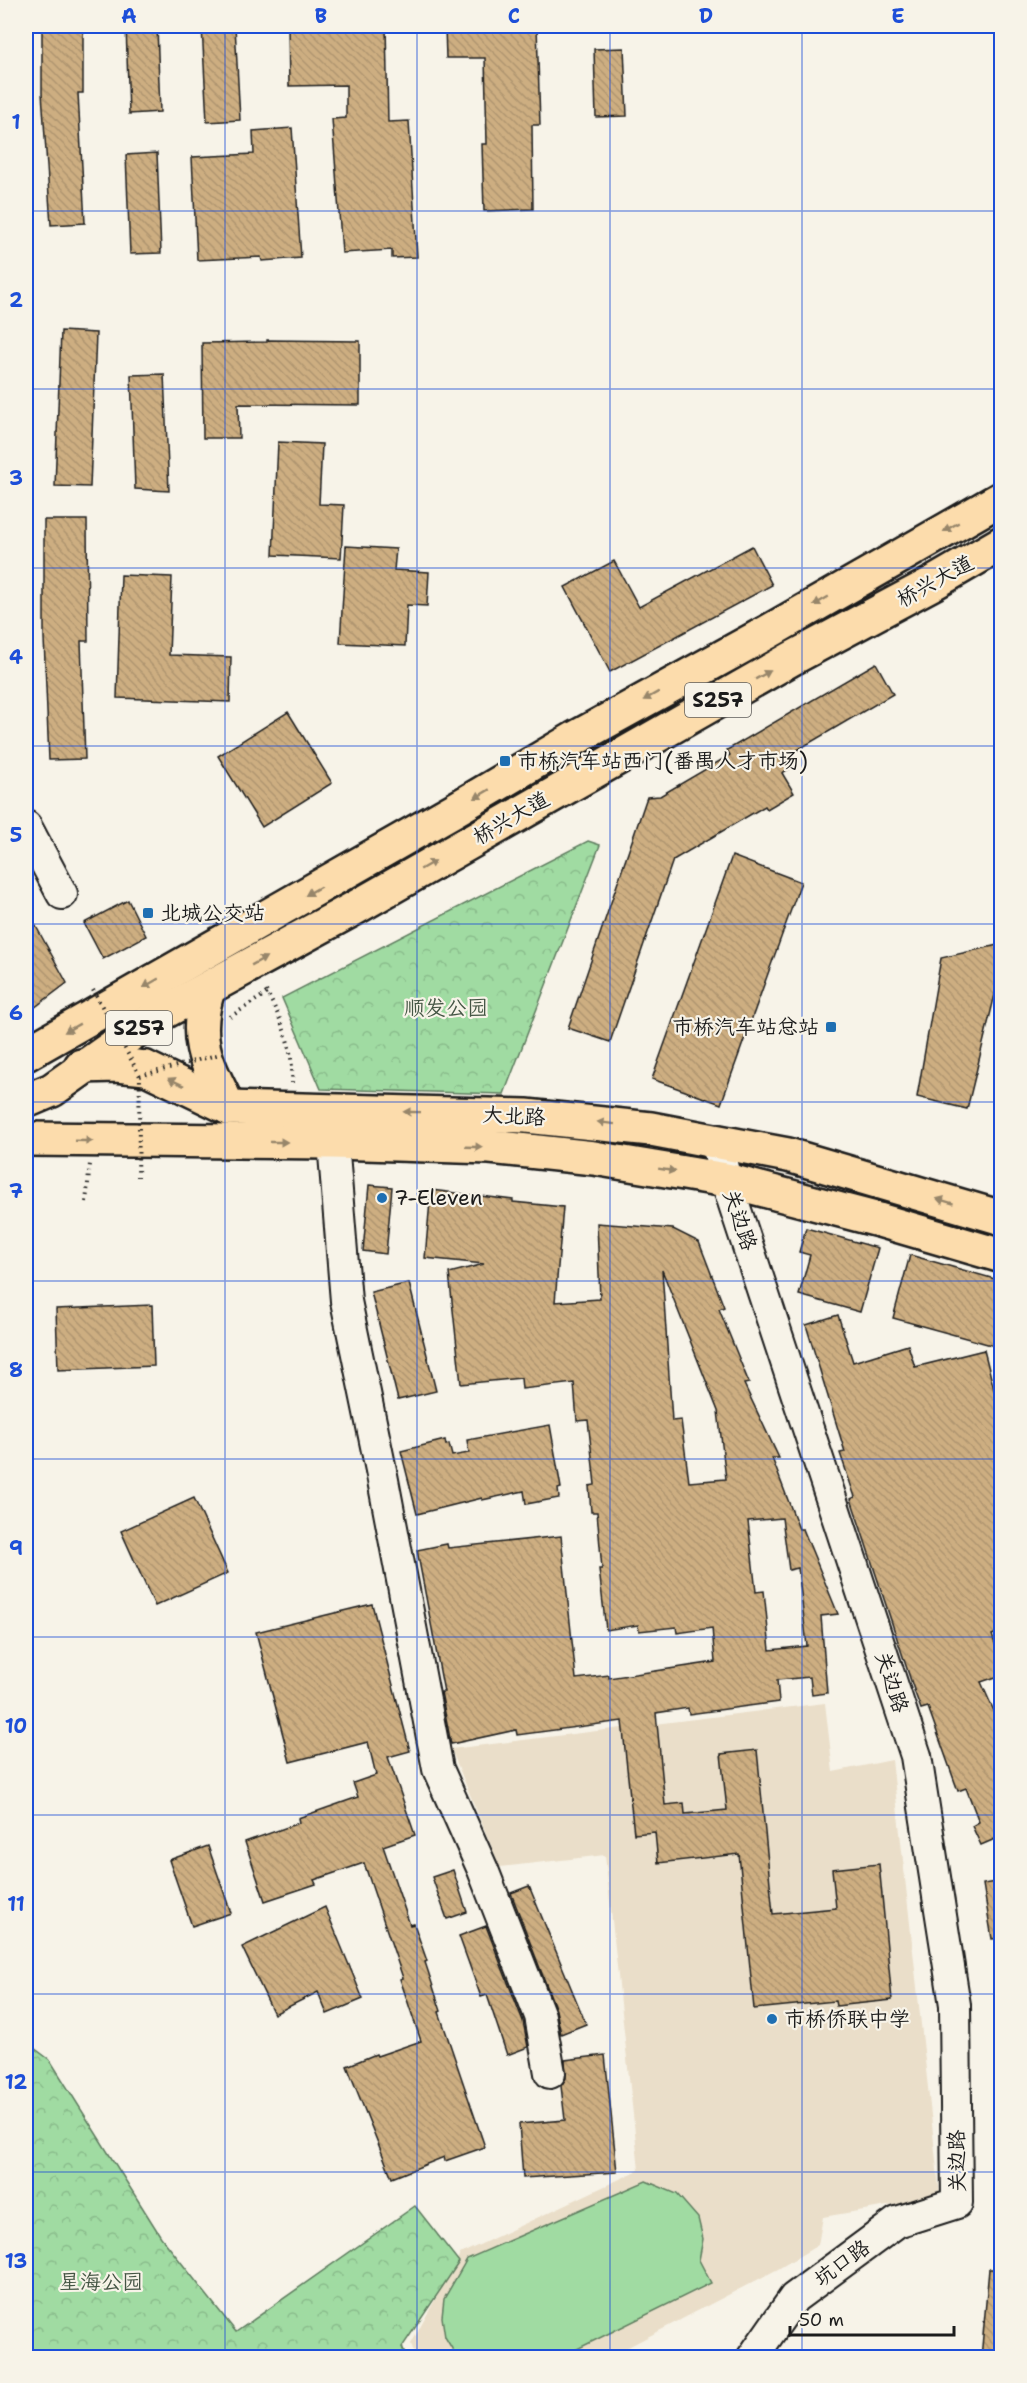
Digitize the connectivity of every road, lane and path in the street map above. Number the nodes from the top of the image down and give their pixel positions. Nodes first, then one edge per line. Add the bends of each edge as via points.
1 (1002, 498) edge
2 (1002, 543) edge
3 (26, 826) edge
4 (62, 894) dead end
5 (264, 988) dead end
6 (93, 990) dead end
7 (208, 990) junction
8 (267, 993) junction
9 (227, 1020) dead end
10 (219, 1045) dead end
11 (26, 1054) edge
12 (220, 1054) junction
13 (224, 1062) dead end
14 (85, 1065) junction
15 (26, 1073) edge
16 (140, 1076) junction
17 (292, 1088) dead end
18 (26, 1101) edge
19 (228, 1108) junction
20 (26, 1138) edge
21 (716, 1141) junction
22 (333, 1142) junction
23 (138, 1177) dead end
24 (726, 1180) junction
25 (1002, 1218) edge
26 (1002, 1256) edge
27 (550, 2073) dead end
28 (957, 2203) joint
29 (752, 2358) edge

1 -> 11 main road, 桥兴大道 / S257
7 -> 2 main road, 桥兴大道 / S257
3 - 4 street
5 - 8 path
6 - 16 path, bridge
7 - 14 main road, 桥兴大道 / S257 via 155,1017
7 - 19 main road via 201,1016 202,1047
8 - 9 path
8 - 17 path via 289,1042
10 - 12 path
12 - 13 path, bridge
12 - 16 path, bridge
14 - 15 main road, 大北路
14 - 18 main road, 桥兴大道 / S257 via 52,1090
19 -> 14 main road, 大北路 via 146,1068
16 - 23 path, bridge
21 -> 19 main road, 大北路 via 526,1116
20 -> 22 main road, 大北路
21 - 24 street, 关边路
25 -> 21 main road, 大北路 via 821,1164
22 -> 24 main road, 大北路 via 490,1147 594,1158
22 - 27 street via 346,1301 438,1769 483,1870 540,2016
24 - 26 main road, 大北路
24 - 28 street, 关边路 via 916,1756 955,2004
28 - 29 street, 坑口路 via 897,2223 794,2298

